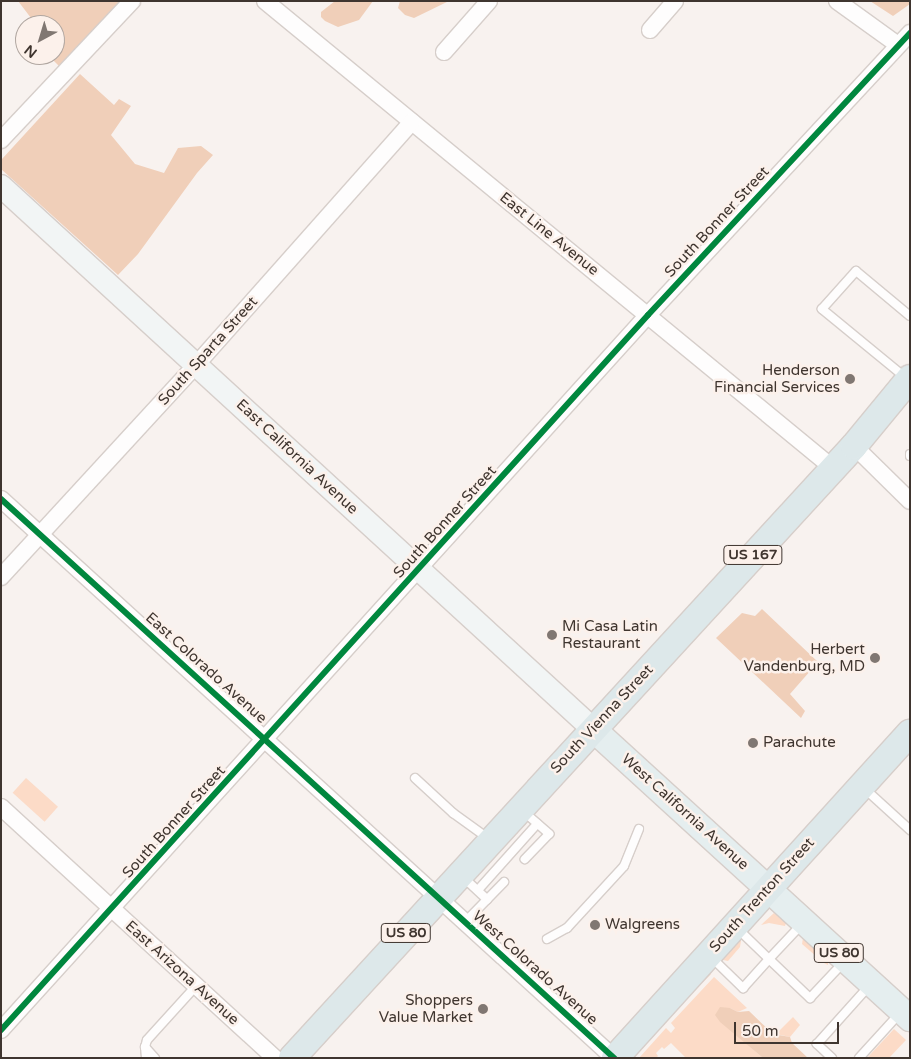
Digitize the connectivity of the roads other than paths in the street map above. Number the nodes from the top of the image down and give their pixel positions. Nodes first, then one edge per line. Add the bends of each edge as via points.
1 (132, 1) edge
2 (265, 1) edge
3 (489, 1) edge
4 (675, 1) edge
5 (837, 1) edge
6 (650, 30) dead end
7 (910, 33) edge
8 (898, 45) junction
9 (444, 52) dead end
10 (412, 122) junction
11 (1, 140) edge
12 (1, 186) edge
13 (648, 315) junction
14 (910, 316) edge
15 (196, 365) junction
16 (909, 379) edge
17 (854, 446) junction
18 (832, 468) junction
19 (1, 499) edge
20 (910, 501) edge
21 (40, 534) junction
22 (419, 570) junction
23 (1, 578) edge
24 (593, 729) junction
25 (910, 733) edge
26 (266, 739) junction
27 (415, 778) dead end
28 (862, 786) junction
29 (1, 807) edge
30 (529, 816) junction
31 (639, 829) dead end
32 (910, 830) edge
33 (491, 840) junction
34 (525, 859) dead end
35 (469, 882) junction
36 (504, 882) dead end
37 (769, 889) junction
38 (438, 898) junction
39 (487, 899) junction
40 (111, 909) junction
41 (465, 922) junction
42 (804, 922) junction
43 (735, 926) junction
44 (546, 939) dead end
45 (708, 955) junction
46 (769, 959) junction
47 (846, 960) junction
48 (872, 983) junction
49 (196, 986) junction
50 (906, 1014) edge
51 (1, 1030) edge
52 (145, 1046) junction
53 (147, 1058) edge
54 (155, 1058) edge
55 (275, 1058) edge
56 (292, 1058) edge
57 (615, 1058) edge
58 (832, 1058) edge
59 (859, 1058) edge

1 - 11 street
2 - 10 street, East Line Avenue
3 - 9 street
4 - 6 street
5 - 8 street
7 - 8 street, South Bonner Street
8 - 13 street, South Bonner Street
10 - 13 street, East Line Avenue
10 - 15 street, South Sparta Street
12 - 15 main road, East California Avenue
13 - 18 street, East Line Avenue
13 - 22 street, South Bonner Street
14 - 16 lane via 856,271 822,309
15 - 21 street, South Sparta Street
15 - 22 main road, East California Avenue
16 - 17 highway, South Vienna Street / US 167
17 - 18 highway, South Vienna Street / US 167
17 - 20 street
18 - 24 highway, South Vienna Street / US 167
19 - 21 street, East Colorado Avenue
21 - 23 street, South Sparta Street
21 - 26 street, East Colorado Avenue
22 - 24 main road, East California Avenue
22 - 26 street, South Bonner Street
24 - 30 highway, South Vienna Street / US 80
24 - 37 main road, West California Avenue / US 80
25 - 28 highway, South Trenton Street
26 - 38 street, East Colorado Avenue
26 - 40 street, South Bonner Street
27 - 33 lane via 452,813
28 - 32 lane
28 - 37 highway, South Trenton Street
29 - 40 street, East Arizona Avenue
30 - 33 highway, South Vienna Street / US 80
30 - 34 lane via 548,834
30 - 35 lane
31 - 44 lane via 624,866 567,928
33 - 35 highway, South Vienna Street / US 80
35 - 38 highway, South Vienna Street / US 80
35 - 39 lane
36 - 39 lane
37 - 42 main road, West California Avenue / US 80
37 - 43 highway, South Trenton Street
38 - 41 street, West Colorado Avenue
38 - 56 highway, South Vienna Street / US 80
39 - 41 lane
40 - 49 street, East Arizona Avenue
40 - 51 street, South Bonner Street
41 - 57 street, West Colorado Avenue
42 - 46 lane
42 - 47 main road, West California Avenue / US 80
43 - 45 highway, South Trenton Street
43 - 46 lane
45 - 46 lane via 743,988
45 - 57 highway, South Trenton Street
46 - 47 lane via 810,998
47 - 48 main road, West California Avenue / US 80
48 - 50 main road, West California Avenue / US 80
48 - 58 lane via 817,1044
49 - 52 lane
49 - 55 street, East Arizona Avenue
50 - 59 lane
52 - 53 lane
52 - 54 lane

